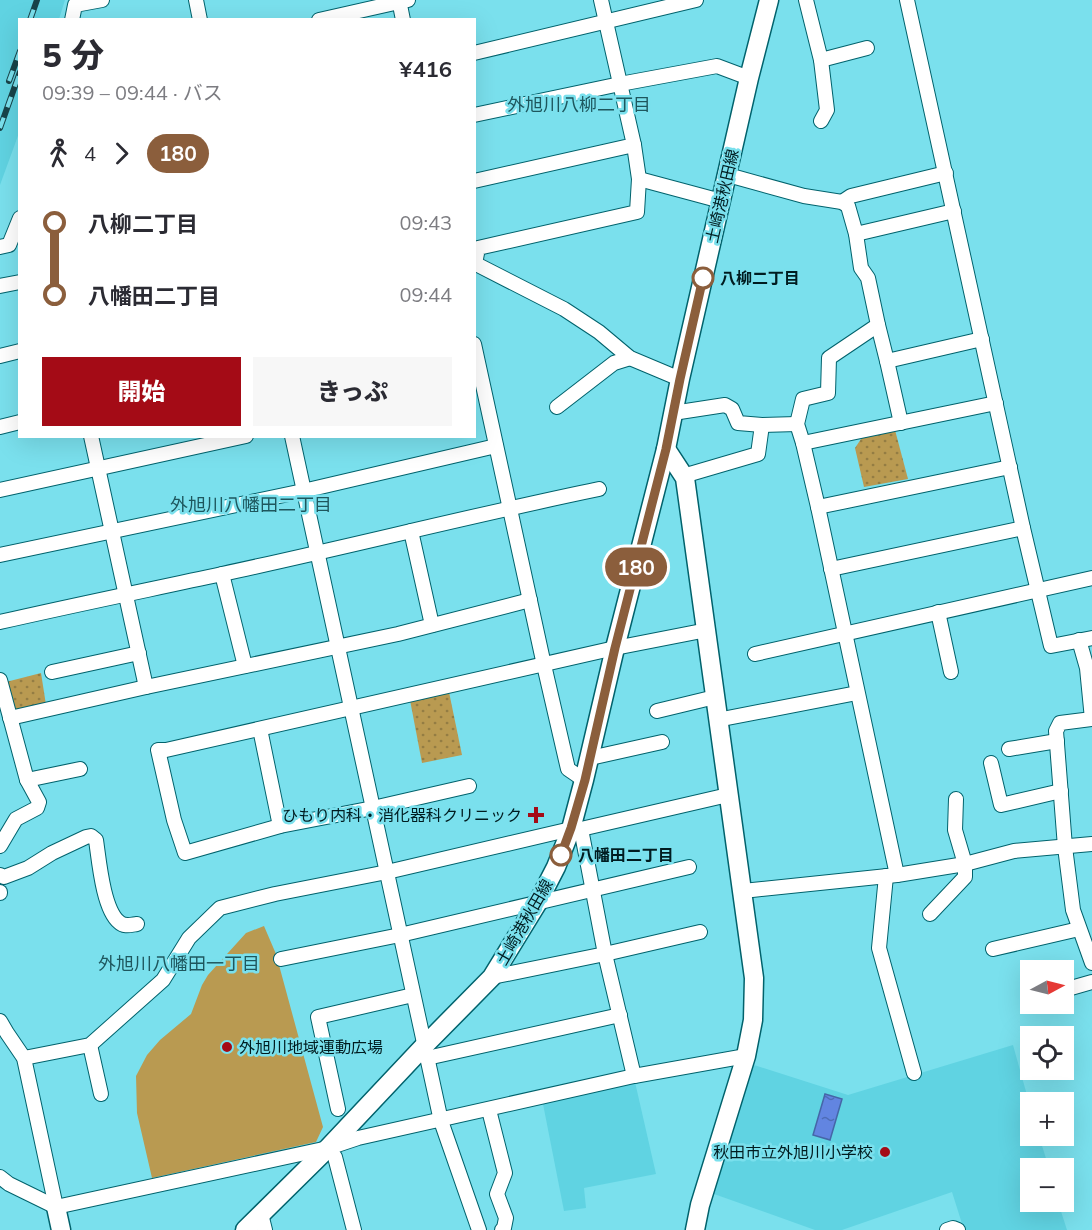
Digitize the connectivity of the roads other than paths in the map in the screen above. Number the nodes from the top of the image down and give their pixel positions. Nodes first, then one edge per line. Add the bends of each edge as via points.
1 (102, 0) edge
2 (196, 0) edge
3 (602, 0) edge
4 (696, 0) edge
5 (769, 0) edge
6 (806, 0) edge
7 (907, 0) edge
8 (402, 1) edge
9 (76, 3) edge
10 (72, 18) edge
11 (200, 18) edge
12 (328, 18) edge
13 (404, 18) edge
14 (606, 21) junction
15 (867, 48) dead end
16 (476, 53) edge
17 (821, 60) junction
18 (749, 78) junction
19 (620, 84) junction
20 (476, 115) edge
21 (821, 121) dead end
22 (634, 145) junction
23 (946, 173) junction
24 (728, 175) junction
25 (639, 179) junction
26 (476, 181) edge
27 (721, 201) junction
28 (842, 202) junction
29 (954, 211) junction
30 (18, 223) edge
31 (856, 234) junction
32 (0, 247) edge
33 (476, 258) edge
34 (476, 264) edge
35 (18, 282) edge
36 (0, 286) edge
37 (878, 325) junction
38 (982, 339) junction
39 (18, 352) edge
40 (0, 356) edge
41 (630, 358) junction
42 (887, 361) junction
43 (476, 364) edge
44 (680, 379) junction
45 (478, 385) edge
46 (996, 403) junction
47 (557, 407) dead end
48 (673, 413) junction
49 (18, 422) edge
50 (900, 423) junction
51 (796, 424) junction
52 (762, 425) junction
53 (0, 427) edge
54 (91, 438) edge
55 (237, 438) edge
56 (292, 438) edge
57 (803, 443) junction
58 (496, 446) junction
59 (666, 449) junction
60 (1010, 467) junction
61 (98, 468) junction
62 (683, 476) junction
63 (599, 489) dead end
64 (0, 490) edge
65 (303, 491) junction
66 (818, 507) junction
67 (510, 508) junction
68 (1023, 528) junction
69 (112, 531) junction
70 (411, 531) junction
71 (317, 552) junction
72 (0, 555) edge
73 (831, 569) junction
74 (222, 574) junction
75 (1092, 578) edge
76 (1037, 590) junction
77 (126, 594) junction
78 (530, 600) junction
79 (938, 612) junction
80 (0, 622) edge
81 (432, 625) junction
82 (706, 630) junction
83 (844, 633) junction
84 (1085, 639) edge
85 (337, 646) junction
86 (615, 648) junction
87 (139, 653) junction
88 (755, 654) dead end
89 (544, 665) junction
90 (245, 666) junction
91 (52, 672) dead end
92 (951, 672) dead end
93 (0, 683) edge
94 (146, 687) junction
95 (857, 693) junction
96 (715, 697) junction
97 (351, 709) junction
98 (657, 711) dead end
99 (10, 718) junction
100 (1092, 719) edge
101 (717, 720) junction
102 (260, 729) junction
103 (1057, 741) junction
104 (662, 742) dead end
105 (1009, 749) dead end
106 (590, 758) junction
107 (992, 763) dead end
108 (80, 769) dead end
109 (27, 780) junction
110 (585, 780) junction
111 (469, 786) dead end
112 (1061, 791) junction
113 (728, 795) junction
114 (956, 799) dead end
115 (373, 808) junction
116 (280, 826) junction
117 (576, 829) junction
118 (1092, 844) edge
119 (0, 846) edge
120 (1065, 847) junction
121 (965, 864) junction
122 (690, 867) dead end
123 (387, 872) junction
124 (892, 875) junction
125 (0, 876) edge
126 (592, 889) junction
127 (743, 891) junction
128 (538, 902) junction
129 (930, 914) dead end
130 (137, 924) dead end
131 (1079, 929) junction
132 (700, 932) dead end
133 (400, 935) junction
134 (993, 949) dead end
135 (605, 954) junction
136 (281, 959) dead end
137 (1092, 963) edge
138 (492, 977) junction
139 (1092, 982) edge
140 (1074, 987) edge
141 (413, 995) junction
142 (620, 1015) junction
143 (0, 1021) edge
144 (90, 1046) junction
145 (426, 1051) junction
146 (746, 1056) junction
147 (24, 1058) junction
148 (914, 1072) dead end
149 (634, 1076) junction
150 (101, 1094) dead end
151 (338, 1108) dead end
152 (489, 1110) junction
153 (441, 1121) junction
154 (328, 1148) junction
155 (0, 1178) edge
156 (56, 1208) junction
157 (263, 1222) edge
158 (61, 1230) edge
159 (245, 1230) edge
160 (354, 1230) edge
161 (479, 1230) edge
162 (502, 1230) edge
163 (695, 1230) edge
164 (947, 1230) edge
165 (958, 1230) edge

1 - 9 street
2 - 11 street
3 - 14 street
4 - 14 street
5 - 18 main road, 土崎港秋田線
6 - 17 street
7 - 23 street
8 - 12 street
8 - 13 street
9 - 10 street
14 - 16 street
14 - 19 street
15 - 17 street
17 - 21 street via 827,110
18 - 19 street via 717,66
18 - 24 main road, 土崎港秋田線
19 - 20 street
19 - 22 street
22 - 25 street
22 - 26 street
23 - 28 street via 851,196
23 - 29 street
24 - 27 main road, 土崎港秋田線
24 - 28 street
25 - 27 street
25 - 33 street via 637,212 478,248
27 - 44 main road, 土崎港秋田線
28 - 31 street via 848,206
29 - 31 street
29 - 38 street
30 - 32 street via 9,245
31 - 37 street via 861,268 868,278
34 - 41 street via 564,309
35 - 36 street
37 - 42 street
37 - 51 street via 829,358 828,393 803,399
38 - 42 street
38 - 46 street
39 - 40 street
41 - 44 street
41 - 47 street via 614,363
42 - 50 street
43 - 45 street
44 - 48 main road, 土崎港秋田線
45 - 58 street
46 - 50 street
46 - 60 street
48 - 52 street via 725,405 732,409 738,423
48 - 59 main road, 土崎港秋田線
49 - 53 street
50 - 57 street
51 - 52 street
51 - 57 street
52 - 62 street via 759,454
54 - 61 street
55 - 61 street
56 - 65 street
57 - 66 street
58 - 65 street
58 - 67 street
59 - 62 main road
59 - 86 main road, 土崎港秋田線
60 - 66 street
60 - 68 street
61 - 64 street
61 - 69 street
62 - 82 main road
63 - 67 street
65 - 69 street
65 - 71 street
66 - 73 street
67 - 70 street
67 - 78 street
68 - 73 street
68 - 76 street
69 - 72 street
69 - 77 street
70 - 71 street
70 - 81 street
71 - 74 street
71 - 85 street
73 - 83 street
74 - 77 street
74 - 90 street
75 - 76 street
76 - 79 street
76 - 84 street via 1051,646
77 - 80 street
77 - 87 street
78 - 81 street
78 - 89 street
79 - 83 street
79 - 92 street
81 - 85 street
82 - 86 street
82 - 96 main road
83 - 88 street
83 - 95 street
84 - 100 street
85 - 90 street
85 - 97 street
86 - 89 street
86 - 106 main road, 土崎港秋田線
87 - 91 street
87 - 94 street
89 - 97 street
89 - 110 street via 568,769
90 - 94 street
93 - 99 street
94 - 99 street
95 - 101 street
95 - 124 street
96 - 98 street
96 - 101 main road
97 - 102 street
97 - 115 street
99 - 109 street
100 - 103 street via 1060,723
101 - 113 main road
102 - 116 street
102 - 116 street via 158,750 185,853
103 - 105 street
103 - 112 street
104 - 106 street
106 - 110 main road, 土崎港秋田線
107 - 112 street via 1000,805
108 - 109 street
109 - 119 street via 39,802 37,808 16,819
110 - 117 main road, 土崎港秋田線
111 - 115 street
112 - 120 street
113 - 117 street
113 - 127 main road
114 - 121 street via 955,830
115 - 116 street
115 - 123 street
117 - 123 street
117 - 126 street
117 - 128 main road, 土崎港秋田線
118 - 120 street
120 - 121 street via 1014,851
120 - 131 street via 1072,910
121 - 124 street
121 - 129 street via 965,877
122 - 126 street
123 - 133 street
123 - 144 street via 220,908 189,938 163,980
124 - 127 street
124 - 148 street via 879,948
125 - 130 street via 28,868 91,836 96,840 101,881 111,909 118,922 126,926
126 - 128 street
126 - 135 street
127 - 146 main road via 754,978 753,1020
128 - 133 street
128 - 138 main road, 土崎港秋田線
131 - 134 street
131 - 137 street
132 - 135 street
133 - 136 street
133 - 141 street
135 - 138 street
135 - 142 street
138 - 145 main road, 土崎港秋田線
139 - 140 street
141 - 145 street
141 - 151 street via 318,1017
142 - 145 street
142 - 149 street
143 - 147 street
144 - 147 street
144 - 150 street
145 - 153 street
145 - 154 main road, 土崎港秋田線
146 - 149 street
146 - 163 main road
147 - 156 street
149 - 152 street
152 - 153 street
152 - 162 street via 505,1173 497,1194 506,1218
153 - 154 street
153 - 161 street
154 - 156 street
154 - 157 main road, 土崎港秋田線
154 - 160 street via 335,1157
155 - 156 street
156 - 158 main road
157 - 159 main road, 土崎港秋田線
164 - 165 street

